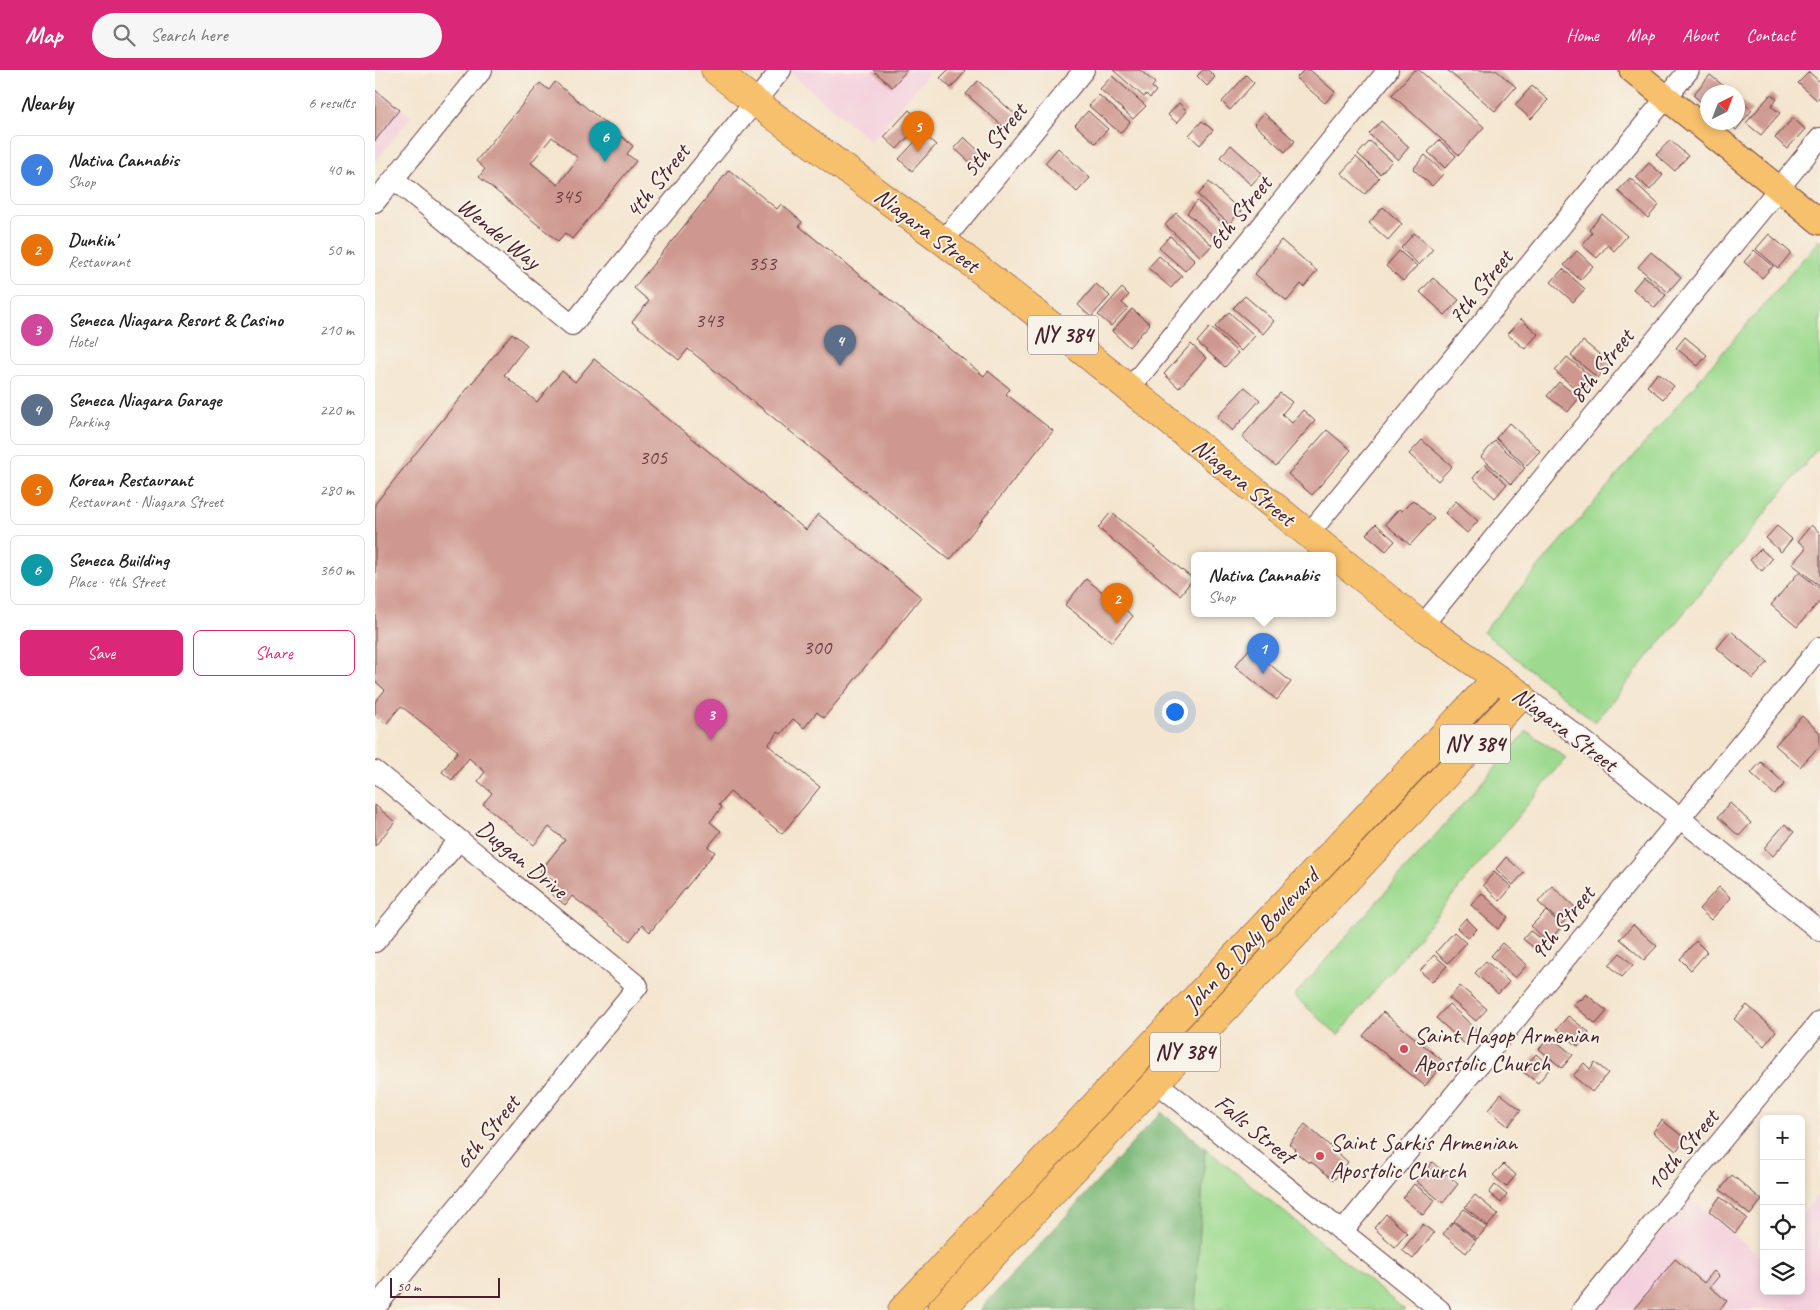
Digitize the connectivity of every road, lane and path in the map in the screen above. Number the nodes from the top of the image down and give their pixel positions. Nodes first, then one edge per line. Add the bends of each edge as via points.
1 (483, 70) edge
2 (715, 70) edge
3 (781, 70) edge
4 (1083, 70) edge
5 (1388, 70) edge
6 (1632, 70) edge
7 (1689, 70) edge
8 (1667, 98) junction
9 (755, 102) junction
10 (1820, 138) edge
11 (394, 179) junction
12 (1778, 188) junction
13 (375, 202) edge
14 (1820, 222) edge
15 (943, 241) junction
16 (572, 325) joint
17 (1129, 388) junction
18 (1308, 534) junction
19 (1330, 552) edge
20 (1336, 557) edge
21 (1421, 626) junction
22 (1820, 647) edge
23 (1496, 679) junction
24 (1521, 694) junction
25 (375, 771) edge
26 (1680, 818) junction
27 (459, 840) junction
28 (1820, 931) edge
29 (375, 942) edge
30 (637, 986) joint
31 (1820, 1021) edge
32 (1157, 1082) junction
33 (1342, 1232) junction
34 (375, 1308) edge
35 (902, 1310) edge
36 (941, 1310) edge
37 (1440, 1310) edge
38 (1582, 1310) edge

1 - 11 street
2 - 9 highway, Niagara Street / NY 384
3 - 9 street, 4th Street
4 - 15 street, 5th Street
5 - 17 street, 6th Street
6 - 8 main road
7 - 8 street, 7th Street
8 - 12 main road
8 - 18 street, 7th Street
9 - 15 highway, Niagara Street / NY 384
9 - 16 street, 4th Street
10 - 12 street, 8th Street
11 - 13 street
11 - 16 street, Wendel Way
12 - 14 main road
12 - 21 street, 8th Street
15 - 17 highway, Niagara Street / NY 384
17 - 18 highway, Niagara Street / NY 384
18 - 19 highway, Niagara Street / NY 384
20 - 21 highway, Niagara Street / NY 384
21 - 23 highway, Niagara Street / NY 384
22 - 26 street, 9th Street
23 - 24 highway, Niagara Street / NY 384
23 - 35 highway, John B. Daly Boulevard / NY 384
24 - 26 street, Niagara Street
24 - 32 highway, John B. Daly Boulevard / NY 384
25 - 27 street, Duggan Drive
26 - 28 street, Niagara Street
26 - 33 street, 9th Street
27 - 29 street
27 - 30 street, Duggan Drive
30 - 34 street, 6th Street
31 - 38 street, 10th Street
32 - 33 street, Falls Street
32 - 36 highway, John B. Daly Boulevard / NY 384
33 - 37 street, Falls Street

